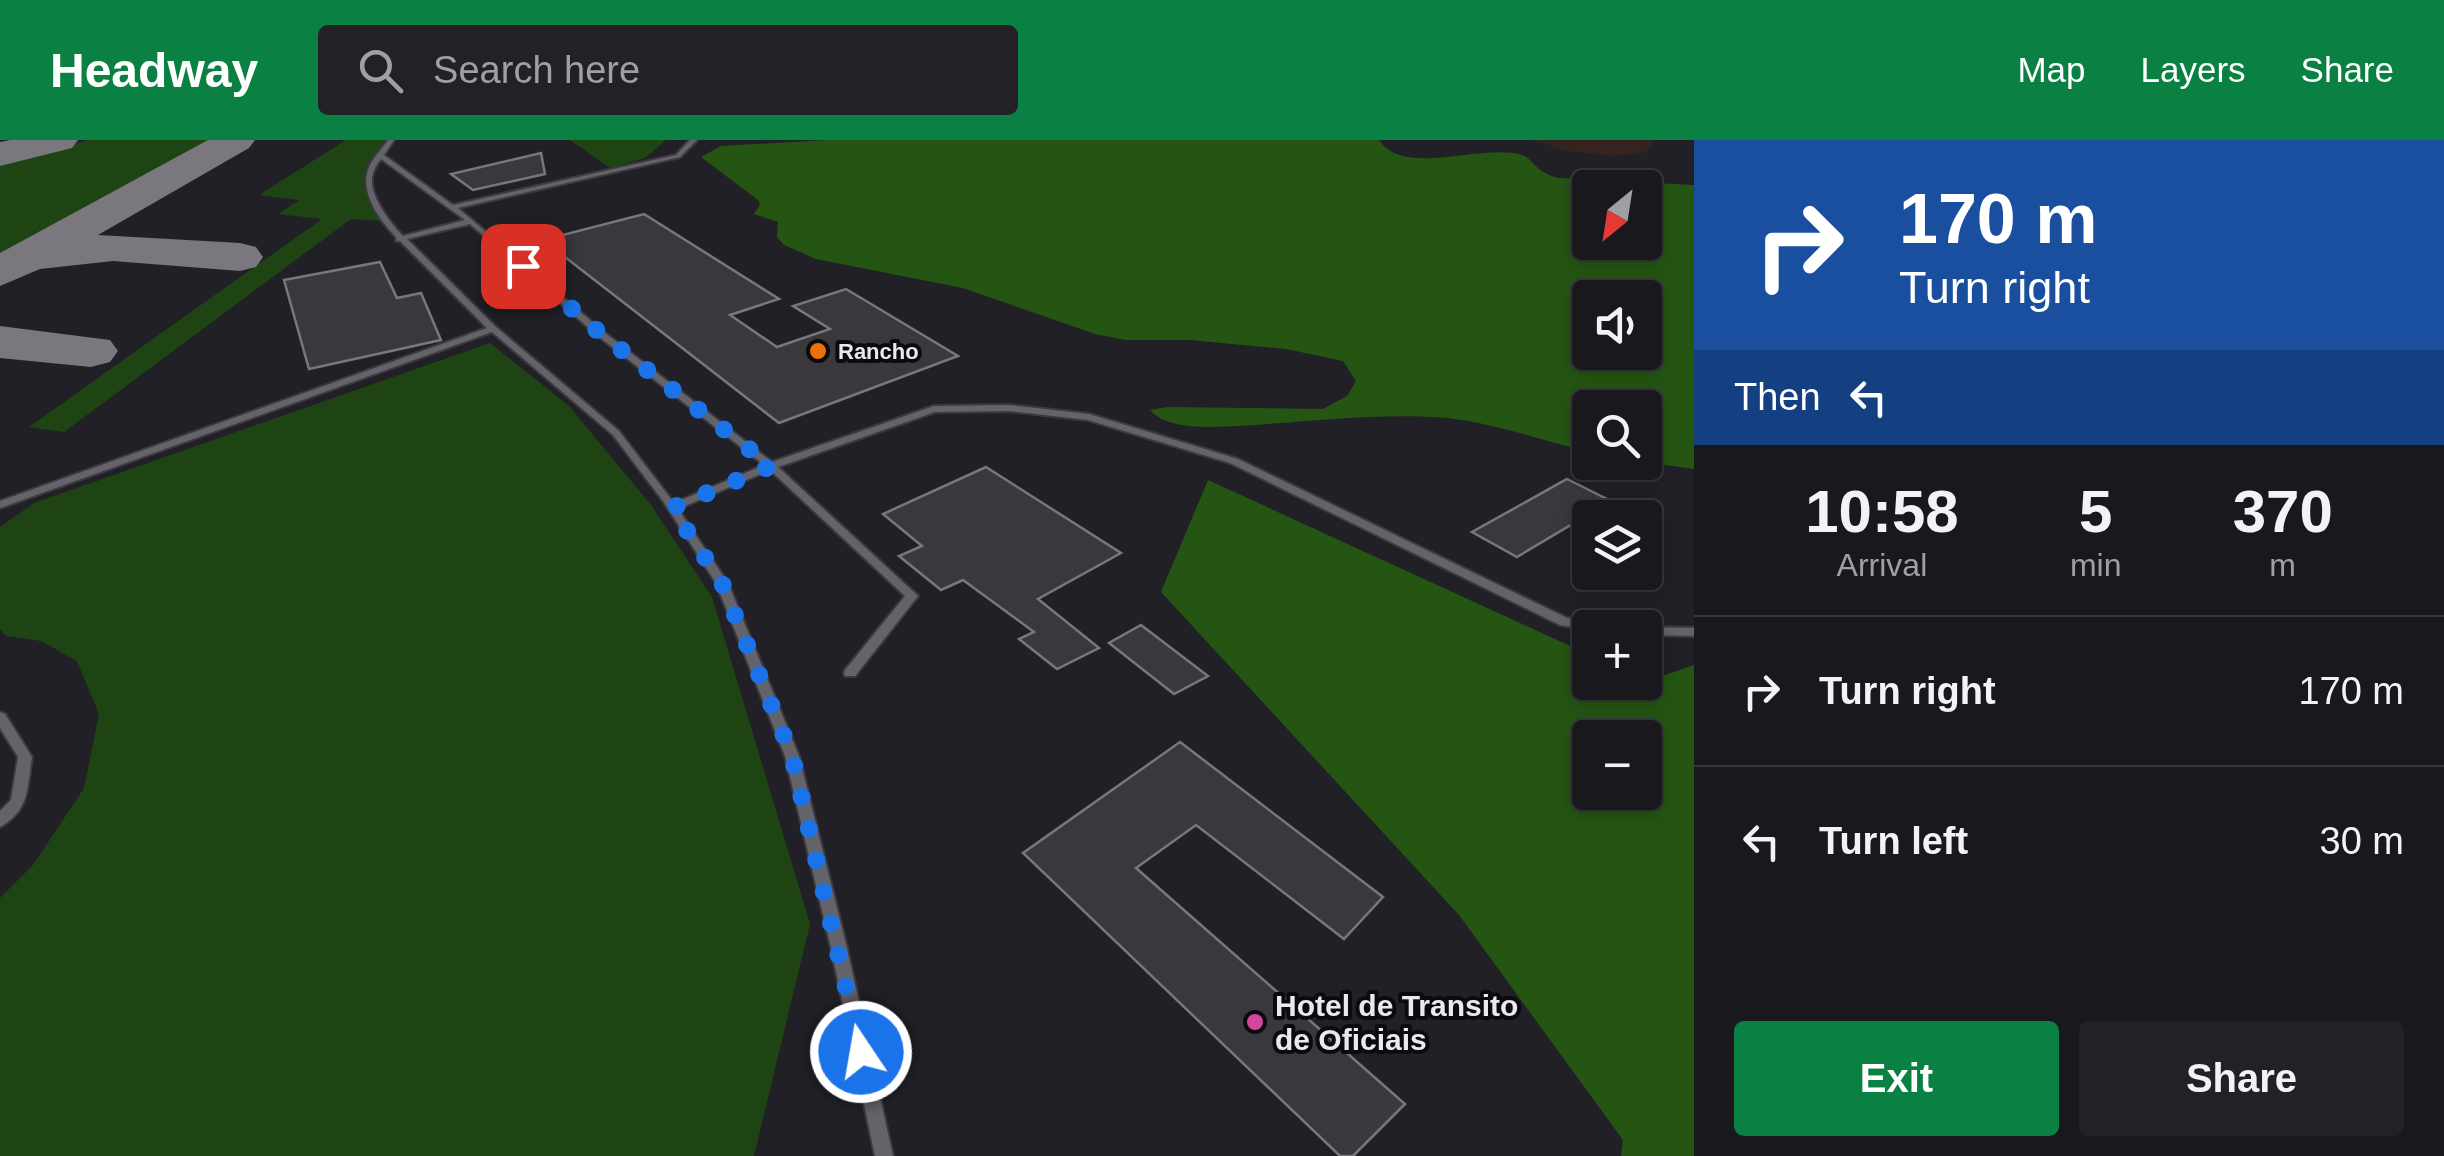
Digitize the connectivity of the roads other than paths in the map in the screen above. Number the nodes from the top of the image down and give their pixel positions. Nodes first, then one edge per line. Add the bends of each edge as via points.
1 (391, 140) edge
2 (694, 140) edge
3 (380, 154) junction
4 (452, 207) junction
5 (471, 221) junction
6 (399, 238) junction
7 (493, 328) junction
8 (771, 466) junction
9 (0, 505) edge
10 (672, 508) junction
11 (1572, 623) edge
12 (1662, 631) edge
13 (1694, 632) edge
14 (850, 673) dead end
15 (0, 717) edge
16 (0, 821) edge
17 (884, 1156) edge

1 - 3 lane
2 - 4 lane via 678,156
3 - 4 lane
3 - 6 lane via 368,184 375,208
4 - 5 lane
5 - 6 lane
5 - 8 lane via 601,334
6 - 7 lane
7 - 9 lane
7 - 10 lane via 616,434
8 - 10 lane
8 - 11 lane via 934,409 1089,417 1234,461
8 - 14 lane via 912,596
10 - 17 lane via 722,583 792,756
12 - 13 lane
15 - 16 lane via 25,757 18,802

